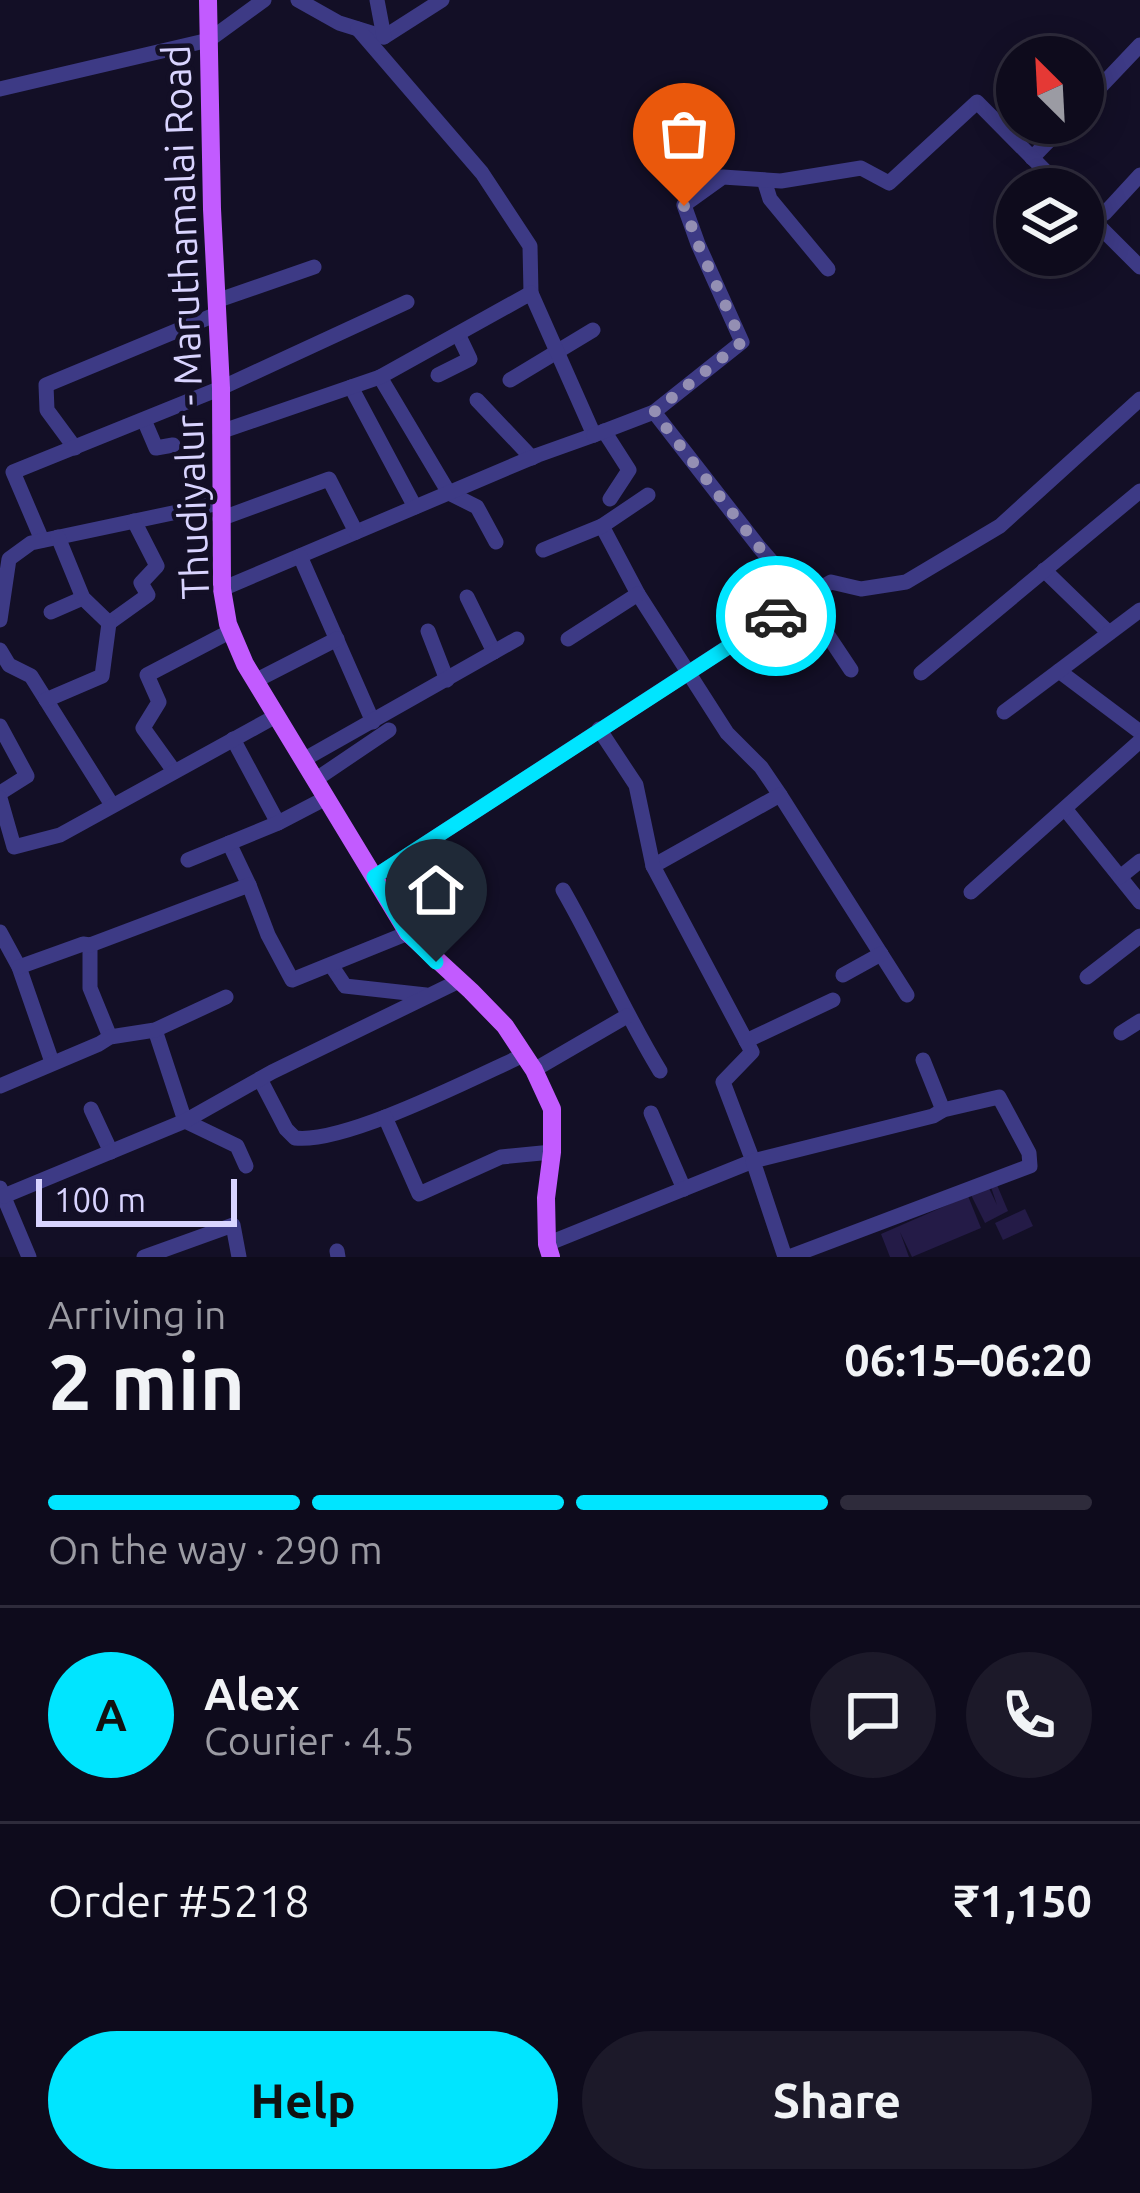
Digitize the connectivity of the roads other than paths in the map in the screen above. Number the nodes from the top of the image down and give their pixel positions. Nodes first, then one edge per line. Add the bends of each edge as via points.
1 (208, 0) edge
2 (264, 0) edge
3 (298, 0) edge
4 (377, 0) edge
5 (442, 0) edge
6 (358, 29) junction
7 (384, 37) junction
8 (209, 40) junction
9 (1140, 45) edge
10 (1104, 83) edge
11 (0, 88) edge
12 (1046, 144) edge
13 (1032, 158) junction
14 (1042, 168) edge
15 (1140, 175) edge
16 (764, 180) junction
17 (1104, 213) edge
18 (1104, 231) edge
19 (314, 267) dead end
20 (1140, 267) edge
21 (828, 269) dead end
22 (531, 293) junction
23 (406, 302) dead end
24 (217, 307) junction
25 (592, 330) dead end
26 (458, 334) junction
27 (557, 351) junction
28 (438, 375) dead end
29 (380, 377) junction
30 (510, 380) dead end
31 (351, 387) junction
32 (221, 388) junction
33 (1140, 399) edge
34 (477, 400) dead end
35 (654, 412) junction
36 (144, 420) junction
37 (220, 433) junction
38 (599, 433) junction
39 (173, 446) dead end
40 (75, 448) junction
41 (532, 458) junction
42 (1140, 491) edge
43 (449, 493) junction
44 (648, 495) dead end
45 (610, 499) dead end
46 (415, 507) junction
47 (220, 511) junction
48 (134, 521) junction
49 (602, 526) junction
50 (356, 532) junction
51 (50, 539) junction
52 (496, 542) dead end
53 (543, 550) dead end
54 (300, 556) junction
55 (4, 557) edge
56 (1044, 570) junction
57 (222, 589) junction
58 (638, 594) junction
59 (467, 597) dead end
60 (82, 598) junction
61 (803, 598) junction
62 (1140, 610) edge
63 (51, 612) dead end
64 (0, 620) edge
65 (109, 623) junction
66 (231, 631) junction
67 (428, 631) dead end
68 (1109, 633) junction
69 (337, 639) junction
70 (517, 639) dead end
71 (568, 639) dead end
72 (0, 650) edge
73 (494, 652) junction
74 (851, 670) dead end
75 (1059, 671) junction
76 (688, 672) junction
77 (22, 673) junction
78 (921, 673) dead end
79 (0, 678) edge
80 (447, 680) junction
81 (255, 681) junction
82 (46, 700) junction
83 (1004, 712) dead end
84 (276, 716) junction
85 (373, 722) junction
86 (0, 726) edge
87 (389, 730) dead end
88 (599, 730) junction
89 (1140, 737) edge
90 (233, 740) junction
91 (303, 760) junction
92 (174, 772) junction
93 (321, 789) junction
94 (0, 795) edge
95 (780, 795) junction
96 (112, 805) junction
97 (1066, 810) junction
98 (278, 823) junction
99 (230, 843) junction
100 (188, 860) dead end
101 (1140, 861) edge
102 (653, 866) junction
103 (374, 877) junction
104 (1120, 877) junction
105 (249, 885) junction
106 (563, 890) dead end
107 (971, 892) dead end
108 (1140, 902) edge
109 (0, 932) edge
110 (407, 933) junction
111 (1140, 936) edge
112 (90, 945) junction
113 (880, 954) junction
114 (331, 965) junction
115 (19, 968) junction
116 (842, 974) dead end
117 (1087, 977) dead end
118 (459, 981) junction
119 (429, 995) junction
120 (907, 995) dead end
121 (226, 997) dead end
122 (833, 1000) dead end
123 (627, 1016) junction
124 (1140, 1022) edge
125 (155, 1030) junction
126 (1121, 1033) dead end
127 (110, 1037) junction
128 (746, 1041) junction
129 (923, 1060) dead end
130 (52, 1062) junction
131 (529, 1062) junction
132 (660, 1071) dead end
133 (260, 1079) junction
134 (0, 1086) edge
135 (91, 1109) dead end
136 (943, 1110) junction
137 (651, 1113) dead end
138 (385, 1117) junction
139 (185, 1121) junction
140 (111, 1152) junction
141 (552, 1153) junction
142 (752, 1161) junction
143 (247, 1166) dead end
144 (684, 1189) junction
145 (2, 1192) edge
146 (549, 1250) edge
147 (29, 1257) edge
148 (144, 1257) edge
149 (239, 1257) edge
150 (787, 1257) edge

1 - 8 main road, Thudiyalur - Maruthamalai Road
2 - 8 street
3 - 6 street
4 - 7 street
5 - 7 street
6 - 7 street
6 - 22 street via 482,173 530,246
8 - 11 street
8 - 24 main road, Thudiyalur - Maruthamalai Road
9 - 10 street
12 - 13 street
13 - 14 street
13 - 16 street via 977,103 889,183 861,168
15 - 17 street
16 - 21 street via 770,199
16 - 35 street via 723,177 684,206 742,342
18 - 20 street
19 - 24 street
22 - 26 street
22 - 27 street
23 - 32 street
24 - 32 main road, Thudiyalur - Maruthamalai Road
24 - 40 street via 46,385 47,410
25 - 27 street
26 - 28 street via 470,359
26 - 29 street
27 - 30 street
27 - 38 street
29 - 31 street
29 - 43 street
31 - 37 street
31 - 46 street
32 - 36 street
32 - 37 main road, Thudiyalur - Maruthamalai Road
33 - 61 street via 1000,526 906,582 862,589 831,582
34 - 41 street
35 - 38 street
35 - 61 street
36 - 39 street via 157,448
36 - 40 street
37 - 47 main road, Thudiyalur - Maruthamalai Road
38 - 41 street
38 - 45 street via 629,470
40 - 51 street via 13,472
41 - 43 street
42 - 56 street
43 - 46 street
43 - 52 street via 477,507
44 - 49 street
46 - 50 street
47 - 48 street
47 - 50 street via 329,478
47 - 57 main road, Thudiyalur - Maruthamalai Road
48 - 51 street
48 - 65 street via 157,566 141,583 148,595
49 - 53 street
49 - 58 street
50 - 54 street
51 - 55 street
51 - 60 street
54 - 57 street
54 - 69 street
55 - 64 street
56 - 68 street
56 - 78 street
57 - 66 main road, Thudiyalur - Maruthamalai Road
58 - 71 street
58 - 76 street
59 - 73 street
60 - 63 street
60 - 65 street
61 - 74 street
61 - 76 street
62 - 68 street
65 - 82 street via 102,676
66 - 81 main road, Thudiyalur - Maruthamalai Road
66 - 92 street via 147,675 159,702 143,728
67 - 80 street
68 - 75 street
69 - 81 street
69 - 85 street
70 - 73 street
72 - 77 street
73 - 80 street
75 - 83 street
75 - 89 street
76 - 88 street
76 - 95 street
77 - 79 street
77 - 82 street
80 - 85 street
81 - 84 main road, Thudiyalur - Maruthamalai Road
82 - 96 street
84 - 90 street
84 - 91 main road, Thudiyalur - Maruthamalai Road
85 - 91 street
86 - 94 street via 27,776
87 - 93 street
88 - 102 street via 636,785
88 - 103 street
89 - 97 street
90 - 92 street
90 - 98 street
91 - 93 main road, Thudiyalur - Maruthamalai Road
92 - 96 street
93 - 98 street
93 - 103 main road, Thudiyalur - Maruthamalai Road
94 - 96 street via 14,847 60,835
95 - 102 street
95 - 113 street
97 - 104 street
97 - 107 street
98 - 99 street
99 - 100 street
99 - 105 street
101 - 104 street
102 - 128 street
103 - 110 main road, Thudiyalur - Maruthamalai Road
104 - 108 street
105 - 112 street
105 - 114 street via 292,980
106 - 123 street
109 - 115 street
110 - 114 street
110 - 118 main road, Thudiyalur - Maruthamalai Road
111 - 117 street
112 - 115 street
112 - 127 street via 90,988
113 - 116 street
113 - 120 street
114 - 119 street via 345,986
115 - 130 street
118 - 119 street
118 - 131 main road, Thudiyalur - Maruthamalai Road
119 - 133 street
121 - 125 street
122 - 128 street
123 - 131 street
123 - 132 street
124 - 126 street
125 - 127 street
125 - 139 street
127 - 130 street
128 - 142 street via 752,1052 723,1082
129 - 136 street
130 - 134 street
131 - 138 street
131 - 141 main road, Thudiyalur - Maruthamalai Road via 552,1109
133 - 138 street via 295,1138
133 - 139 street
135 - 140 street
136 - 142 street
136 - 150 street via 999,1097 1030,1166
137 - 144 street
138 - 141 street via 419,1194 501,1157
139 - 140 street
139 - 143 street via 237,1146
140 - 145 street
141 - 146 main road, Thudiyalur - Maruthamalai Road
142 - 144 street
142 - 150 street
144 - 146 street
145 - 147 street
148 - 149 street via 233,1225

